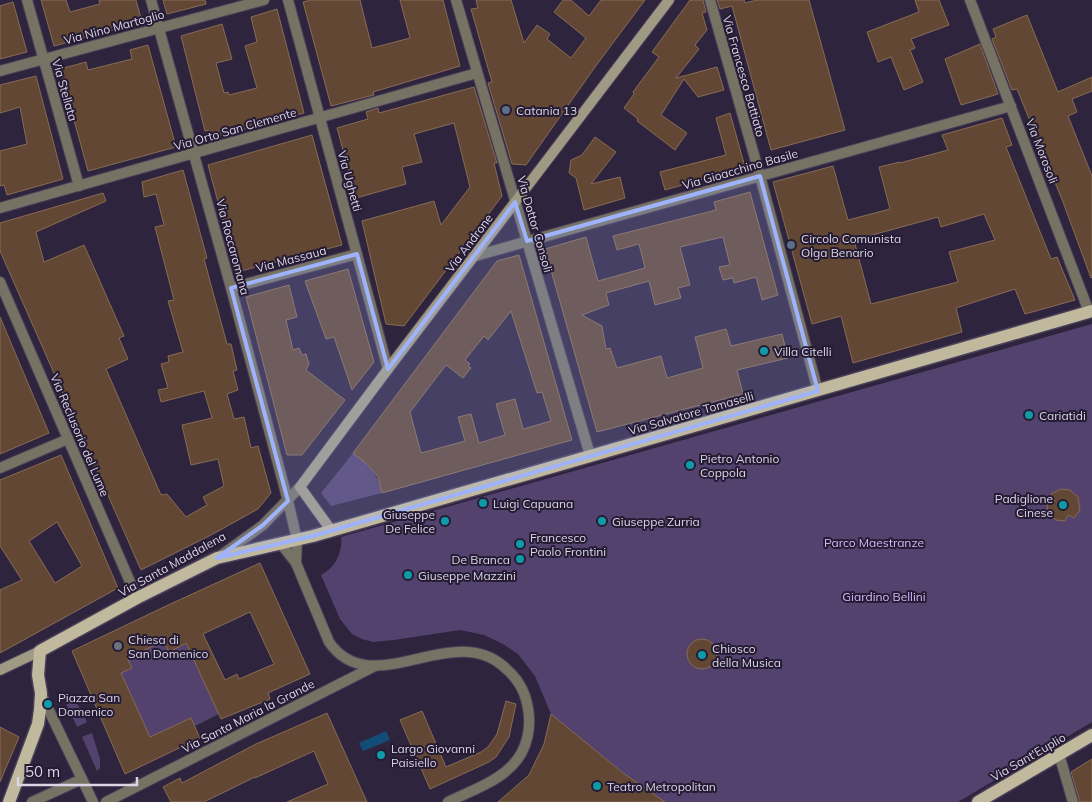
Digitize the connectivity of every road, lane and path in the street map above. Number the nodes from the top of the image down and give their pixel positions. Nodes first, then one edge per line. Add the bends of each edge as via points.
1 (27, 0) edge
2 (151, 0) edge
3 (264, 0) edge
4 (288, 0) edge
5 (456, 0) edge
6 (669, 0) edge
7 (710, 0) edge
8 (970, 0) edge
9 (159, 28) junction
10 (44, 59) junction
11 (0, 71) edge
12 (477, 73) junction
13 (1011, 106) junction
14 (320, 118) junction
15 (194, 154) junction
16 (760, 176) junction
17 (79, 186) junction
18 (515, 202) junction
19 (0, 208) edge
20 (527, 241) junction
21 (357, 254) junction
22 (475, 256) junction
23 (0, 282) edge
24 (231, 288) junction
25 (1091, 312) edge
26 (388, 369) junction
27 (818, 391) junction
28 (68, 439) junction
29 (590, 456) junction
30 (0, 468) edge
31 (300, 487) junction
32 (288, 500) junction
33 (331, 530) junction
34 (296, 540) junction
35 (281, 544) junction
36 (217, 558) junction
37 (296, 563) junction
38 (137, 598) junction
39 (40, 651) junction
40 (375, 666) junction
41 (0, 670) edge
42 (41, 693) junction
43 (1092, 735) edge
44 (1059, 754) junction
45 (82, 779) junction
46 (9, 802) edge
47 (32, 802) edge
48 (93, 802) edge
49 (106, 802) edge
50 (448, 802) edge
51 (978, 802) edge
52 (1073, 802) edge

1 - 10 street, Via Stellata
2 - 9 street, Via Roccaromana
3 - 9 street, Via Nino Martoglio
4 - 14 street, Via Ughetti
5 - 12 street, Via Dottor Consoli
6 - 18 main road, Via Androne
7 - 16 street, Via Francesco Battiato
8 - 13 street, Via Morosoli
9 - 10 street, Via Nino Martoglio
9 - 15 street, Via Roccaromana
10 - 11 street, Via Nino Martoglio
10 - 17 street, Via Stellata
12 - 14 street, Via Orto San Clemente
12 - 18 street, Via Dottor Consoli
13 - 16 street, Via Gioacchino Basile
13 - 25 street, Via Morosoli
14 - 15 street, Via Orto San Clemente
14 - 21 street, Via Ughetti
15 - 17 street, Via Orto San Clemente
15 - 24 street, Via Roccaromana
16 - 20 street, Via Gioacchino Basile
16 - 27 street, Via Francesco Battiato
17 - 19 street, Via Orto San Clemente
18 - 20 street, Via Dottor Consoli
18 - 22 main road, Via Androne
20 - 22 street, Via Gioacchino Basile
20 - 29 street, Via Dottor Consoli
21 - 24 street, Via Massaua
21 - 26 street, Via Ughetti
22 - 26 main road, Via Androne
23 - 28 street, Via Reclusorio del Lume
24 - 32 street, Via Roccaromana
25 - 27 main road, Via Salvatore Tomaselli
26 - 31 main road, Via Androne
27 - 29 main road, Via Salvatore Tomaselli
28 - 30 street
28 - 38 street, Via Reclusorio del Lume
29 - 33 main road, Via Salvatore Tomaselli
31 - 32 street, Via Androne
31 - 33 main road
32 - 34 street, Via Roccaromana
32 - 36 street, Via Santa Maddalena via 263,525
33 - 34 main road, Via Salvatore Tomaselli
34 - 35 main road, Via Salvatore Tomaselli
34 - 37 street, Via Roccaromana
35 - 36 main road, Via Salvatore Tomaselli
35 - 37 street
36 - 38 main road, Via Santa Maddalena
37 - 40 street via 336,652
38 - 39 main road, Via Santa Maddalena
39 - 41 main road
39 - 42 main road via 38,675
40 - 49 street, Via Santa Maria la Grande
40 - 50 street via 388,666 450,651 476,652 500,663 524,693 530,726 526,745 519,757 500,776
42 - 45 street
42 - 46 main road via 38,724
43 - 44 main road, Via Sant'Euplio
44 - 51 main road, Via Sant'Euplio
44 - 52 street
45 - 47 street
45 - 48 street

